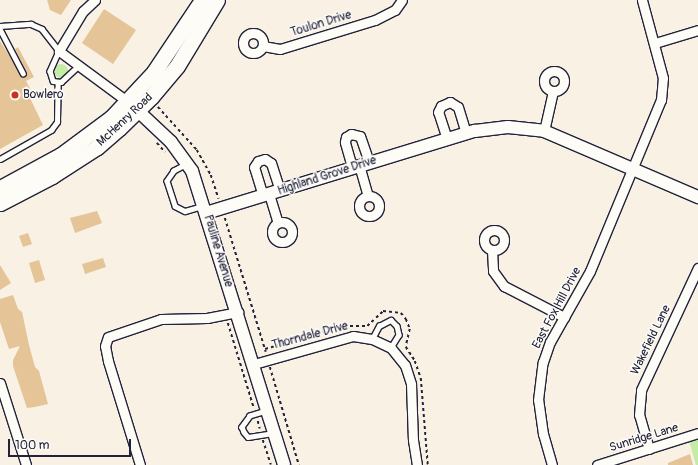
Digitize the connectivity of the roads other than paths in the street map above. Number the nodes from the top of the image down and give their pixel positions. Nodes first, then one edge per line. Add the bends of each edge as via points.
1 (95, 0) edge
2 (202, 0) edge
3 (217, 0) edge
4 (402, 0) edge
5 (642, 0) edge
6 (0, 26) edge
7 (0, 29) edge
8 (698, 30) edge
9 (654, 43) junction
10 (263, 46) dead end
11 (59, 51) junction
12 (78, 66) junction
13 (23, 73) dead end
14 (58, 83) junction
15 (553, 91) dead end
16 (132, 106) junction
17 (544, 131) junction
18 (466, 133) junction
19 (447, 139) junction
20 (0, 159) edge
21 (360, 165) junction
22 (183, 166) junction
23 (635, 168) junction
24 (0, 188) edge
25 (271, 193) junction
26 (368, 196) dead end
27 (698, 197) edge
28 (0, 203) edge
29 (205, 209) junction
30 (278, 223) dead end
31 (492, 250) dead end
32 (698, 268) edge
33 (232, 314) junction
34 (564, 317) junction
35 (372, 339) junction
36 (391, 348) junction
37 (254, 364) junction
38 (0, 383) edge
39 (262, 412) junction
40 (274, 433) junction
41 (698, 433) edge
42 (649, 449) junction
43 (26, 465) edge
44 (140, 465) edge
45 (284, 465) edge
46 (417, 465) edge
47 (552, 465) edge
48 (597, 465) edge

1 - 11 street via 83,11
2 - 16 main road, McHenry Road
3 - 16 main road, McHenry Road via 177,66
4 - 10 street, Toulon Drive via 395,10 375,20 280,49
5 - 9 street, East Fox Hill Drive
6 - 11 lane via 31,24 42,29
7 - 13 lane
8 - 9 street
9 - 23 street, East Fox Hill Drive via 663,78 662,100
11 - 12 street
11 - 14 lane via 50,71 53,81
12 - 14 lane
12 - 16 street
14 - 20 lane via 57,122 51,130
15 - 17 street
16 - 22 street, Pauline Avenue via 171,142
16 - 24 main road, McHenry Road via 111,118 62,155
16 - 28 main road, McHenry Road via 97,147 52,176
17 - 18 street, Highland Grove Drive via 508,127
17 - 23 street, Highland Grove Drive
18 - 19 street, Highland Grove Drive
18 - 19 street via 458,106 450,102 441,106 438,112
19 - 21 street, Highland Grove Drive
21 - 25 street, Highland Grove Drive
21 - 26 street
22 - 29 street, Pauline Avenue
22 - 29 lane via 170,174 167,181 175,206 185,211
23 - 27 street, Highland Grove Drive
23 - 34 street, East Fox Hill Drive via 590,271
25 - 29 street, Highland Grove Drive via 222,208
25 - 30 street
29 - 33 street, Pauline Avenue
31 - 34 street via 493,271 504,286
32 - 42 street, Wakefield Lane via 641,390 639,415
33 - 37 street, Pauline Avenue
33 - 44 street via 207,318 160,319 108,337 105,346 108,362
34 - 47 street, East Fox Hill Drive via 550,342 539,380 540,420
35 - 36 street, Thorndale Drive
35 - 36 lane via 379,326 391,320 397,326 399,335
35 - 37 street, Thorndale Drive via 353,336 341,338 269,364
36 - 46 street, Thorndale Drive via 405,365 411,384 413,440
37 - 39 street, Pauline Avenue
38 - 43 street
39 - 40 street, Pauline Avenue
39 - 40 lane via 250,416 242,427 248,438
40 - 45 street, Pauline Avenue
41 - 42 street, Sunridge Lane
42 - 48 street, Sunridge Lane

